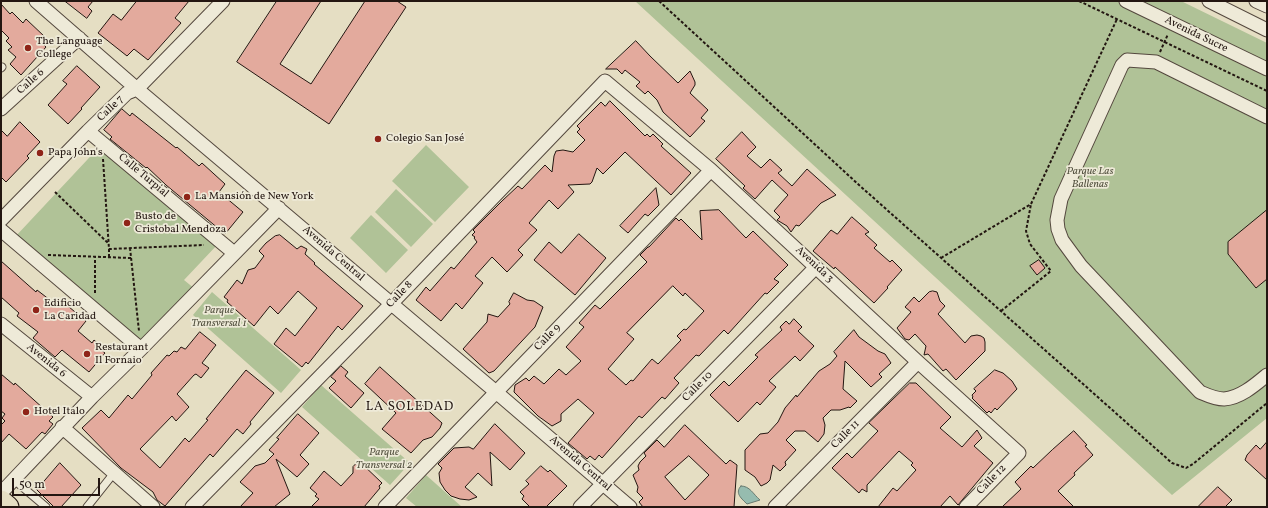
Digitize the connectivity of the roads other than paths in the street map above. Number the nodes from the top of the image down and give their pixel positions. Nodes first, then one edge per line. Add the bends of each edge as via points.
1 (36, 1) edge
2 (223, 1) edge
3 (1126, 1) edge
4 (1209, 1) edge
5 (1256, 1) edge
6 (1267, 6) edge
7 (1267, 30) edge
8 (79, 38) junction
9 (1267, 69) edge
10 (605, 81) joint
11 (137, 89) junction
12 (1, 109) edge
13 (1267, 118) edge
14 (88, 131) junction
15 (711, 170) junction
16 (279, 208) junction
17 (1, 220) edge
18 (1, 230) edge
19 (234, 253) junction
20 (816, 267) junction
21 (391, 304) junction
22 (1, 324) edge
23 (141, 349) junction
24 (918, 362) junction
25 (1267, 375) edge
26 (496, 392) junction
27 (92, 397) junction
28 (62, 427) junction
29 (1019, 452) joint
30 (114, 473) junction
31 (13, 479) junction
32 (603, 483) junction
33 (1, 493) edge
34 (1, 501) edge
35 (8, 507) edge
36 (46, 507) edge
37 (86, 507) edge
38 (153, 507) edge
39 (192, 507) edge
40 (385, 507) edge
41 (580, 507) edge
42 (630, 507) edge
43 (775, 507) edge
44 (966, 507) edge

1 - 8 street, Avenida Central
2 - 11 street, Calle 7
3 - 9 street, Avenida Sucre
4 - 7 street
5 - 6 street
8 - 11 street, Avenida Central
8 - 12 street, Calle 6
10 - 15 street, Avenida 3
10 - 21 street, Calle 8
11 - 14 street, Calle 7 via 127,93
11 - 16 street, Avenida Central
13 - 25 street via 1156,62 1127,60 1122,65 1061,199 1057,220 1062,240 1081,266 1200,392 1224,399 1239,395
14 - 17 street, Calle 7
14 - 19 street, Calle Turpial
15 - 20 street, Avenida 3
15 - 26 street, Calle 9
16 - 19 street
16 - 21 street, Avenida Central
18 - 23 street
19 - 23 street
20 - 24 street, Avenida 3
20 - 32 street, Calle 10
21 - 26 street, Avenida Central
21 - 39 street, Calle 8
22 - 27 street, Avenida 6
23 - 27 street
24 - 29 street, Avenida 3
24 - 43 street, Calle 11
26 - 32 street, Avenida Central
26 - 40 street, Calle 9
27 - 28 street
28 - 30 street
28 - 31 street
29 - 44 street, Calle 12
30 - 37 lane
30 - 38 street
31 - 33 street
31 - 36 lane
32 - 41 street, Calle 10
32 - 42 street, Avenida Central
34 - 35 main road

